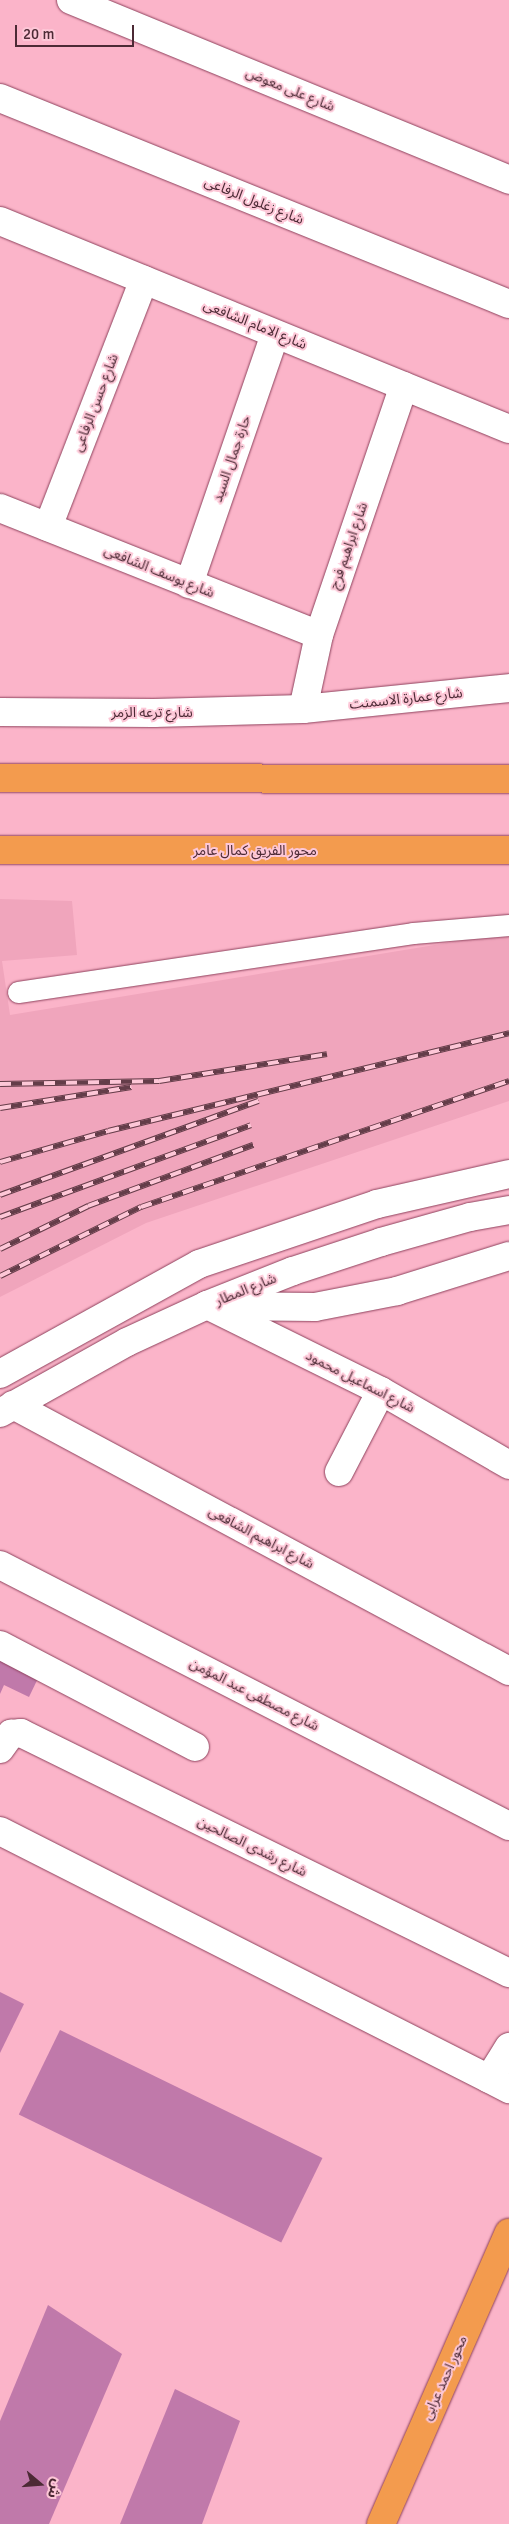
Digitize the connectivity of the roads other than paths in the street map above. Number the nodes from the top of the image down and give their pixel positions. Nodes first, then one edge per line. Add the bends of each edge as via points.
1 (71, 0) edge
2 (0, 98) edge
3 (509, 180) edge
4 (0, 221) edge
5 (144, 280) junction
6 (509, 304) edge
7 (276, 334) junction
8 (404, 386) junction
9 (509, 429) edge
10 (0, 508) edge
11 (48, 527) junction
12 (189, 584) junction
13 (319, 635) junction
14 (509, 688) edge
15 (303, 709) junction
16 (0, 712) edge
17 (0, 778) edge
18 (509, 779) edge
19 (0, 850) edge
20 (509, 850) edge
21 (509, 925) edge
22 (18, 992) dead end
23 (509, 1174) edge
24 (509, 1210) edge
25 (509, 1256) edge
26 (207, 1305) junction
27 (0, 1374) edge
28 (381, 1391) junction
29 (7, 1409) edge
30 (509, 1465) edge
31 (339, 1472) dead end
32 (0, 1564) edge
33 (0, 1645) edge
34 (509, 1671) edge
35 (195, 1747) dead end
36 (0, 1749) edge
37 (509, 1826) edge
38 (0, 1831) edge
39 (509, 1973) edge
40 (509, 2047) edge
41 (499, 2084) edge
42 (509, 2233) edge
43 (381, 2524) edge

1 - 3 street, شارع على معوض
2 - 6 street, شارع زغلول الرفاعى
4 - 5 street, شارع الامام الشافعى
5 - 7 street, شارع الامام الشافعى
5 - 11 street, شارع حسن الرفاعى
7 - 8 street, شارع الامام الشافعى
7 - 12 street, حارة جمال السيد
8 - 9 street, شارع الامام الشافعى
8 - 13 street, شارع ابراهيم فرج
10 - 11 street, شارع يوسف الشافعى
11 - 12 street, شارع يوسف الشافعى
12 - 13 street, شارع يوسف الشافعى
13 - 15 street, شارع ابراهيم فرج
14 - 15 street, شارع عمارة الاسمنت
15 - 16 street, شارع ترعه الزمر via 154,713
17 - 18 highway
19 - 20 highway, محور الفريق كمال عامر
21 - 22 lane via 413,933
23 - 27 street via 377,1204 198,1264
24 - 26 street, شارع المطار via 470,1217 380,1242 293,1271
25 - 26 street via 397,1290 315,1307
26 - 28 street, شارع اسماعيل محمود
26 - 29 street, شارع المطار via 127,1342
28 - 30 street, شارع اسماعيل محمود
28 - 31 street
29 - 34 street, شارع ابراهيم الشافعى
32 - 37 street, شارع مصطفى عبد المؤمن
33 - 35 street
36 - 39 street, شارع رشدى الصالحين via 11,1734 21,1733
38 - 41 street
40 - 41 street
42 - 43 highway, محور احمد عرابى

